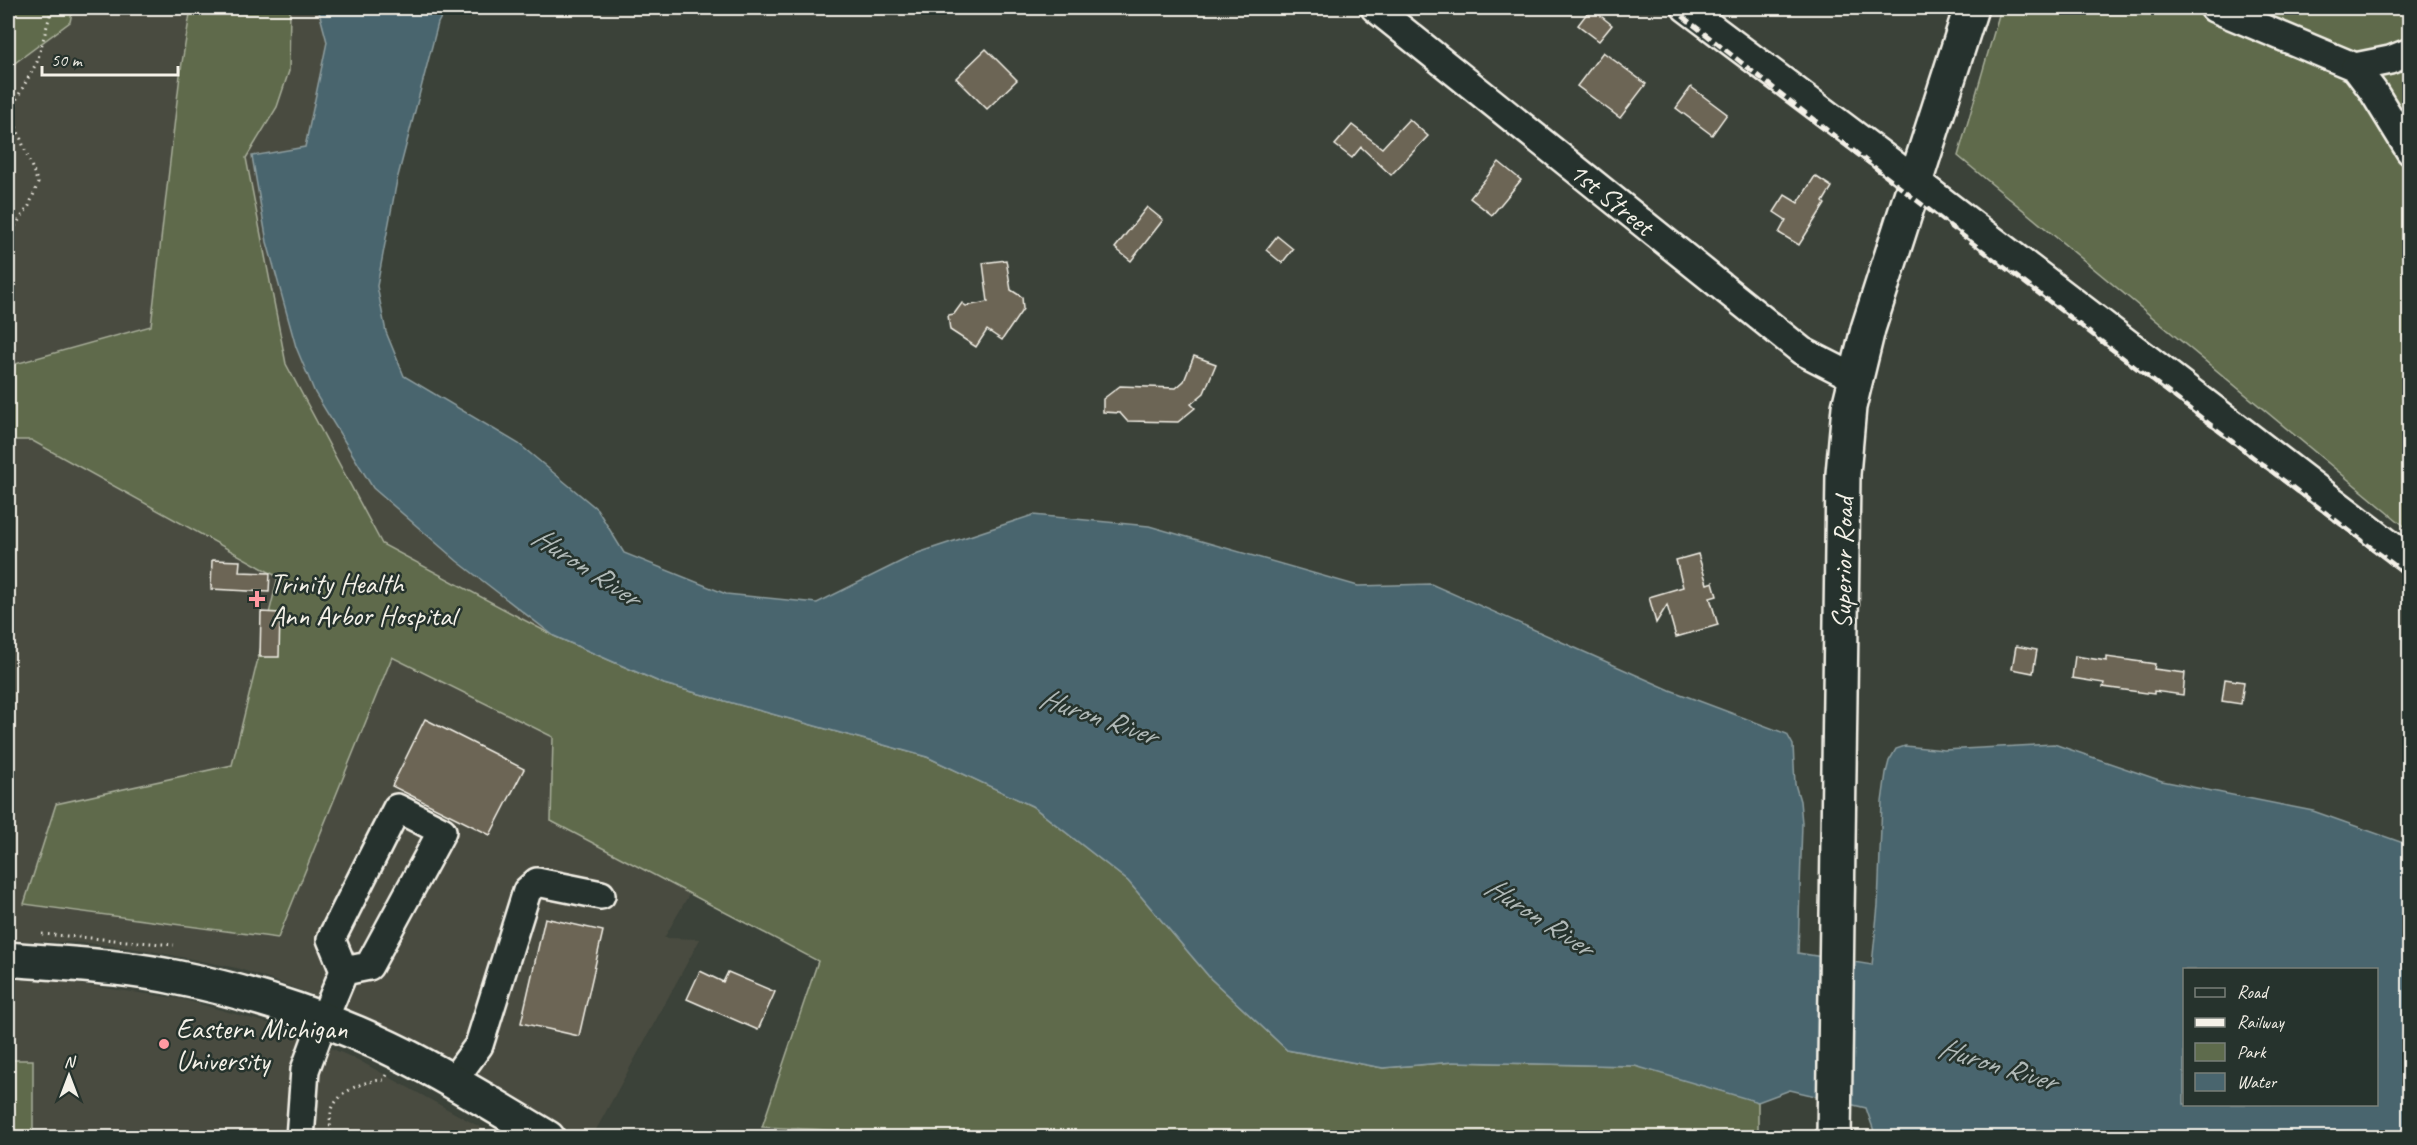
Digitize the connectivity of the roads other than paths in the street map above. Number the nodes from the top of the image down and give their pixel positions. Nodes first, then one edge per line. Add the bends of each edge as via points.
1 (1375, 8) edge
2 (1686, 8) edge
3 (1971, 8) edge
4 (2214, 8) edge
5 (2409, 52) edge
6 (2355, 67) junction
7 (2409, 151) edge
8 (1916, 181) junction
9 (1855, 378) junction
10 (2409, 560) edge
11 (601, 895) dead end
12 (8, 959) edge
13 (344, 971) junction
14 (323, 1021) junction
15 (452, 1082) junction
16 (1834, 1128) edge
17 (300, 1137) edge
18 (548, 1137) edge

1 - 9 street, 1st Street via 1802,351
2 - 8 street
3 - 8 main road, Superior Road
4 - 6 street
5 - 6 street
6 - 7 street
8 - 9 main road, Superior Road via 1870,319
8 - 10 street
9 - 16 main road, Superior Road via 1844,474
11 - 15 street via 537,882 527,891 479,1046
12 - 14 main road via 178,977 242,993
13 - 13 street via 331,939 397,808 442,831 369,966
13 - 14 street
14 - 15 main road via 399,1053
14 - 17 street via 305,1070
15 - 18 main road

